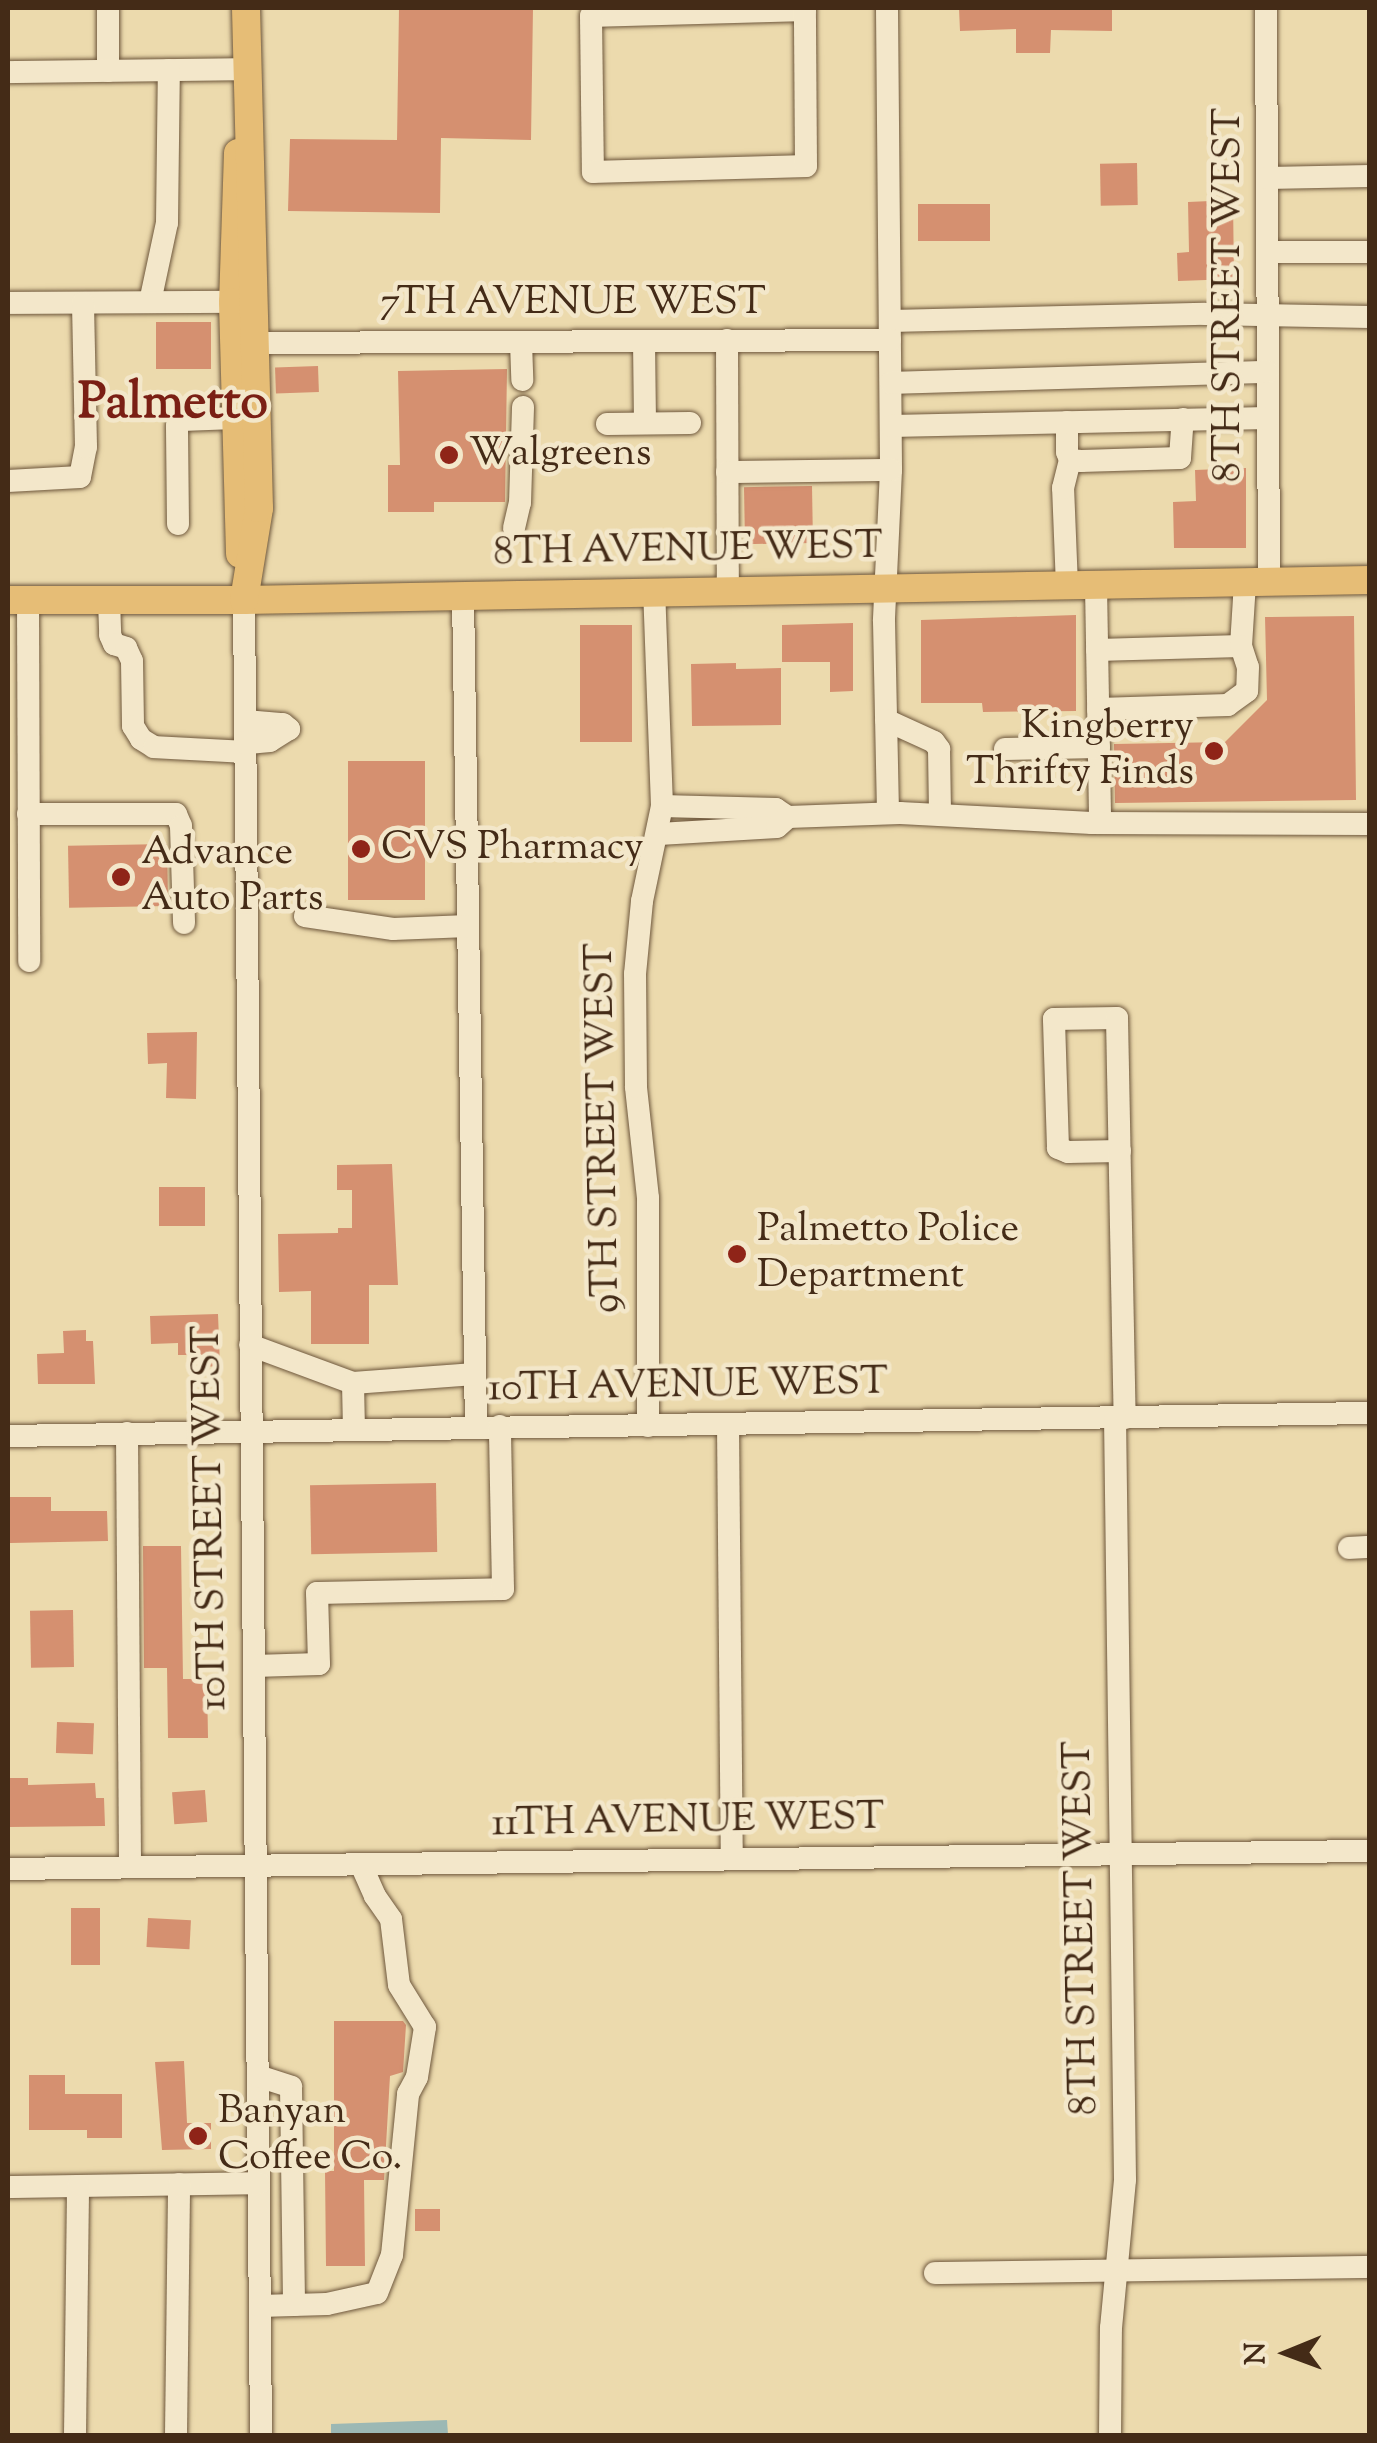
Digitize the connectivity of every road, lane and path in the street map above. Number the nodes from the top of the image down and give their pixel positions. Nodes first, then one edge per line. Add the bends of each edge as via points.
1 (108, 8) edge
2 (246, 8) edge
3 (805, 8) edge
4 (887, 8) edge
5 (1266, 8) edge
6 (246, 69) junction
7 (168, 70) junction
8 (108, 71) junction
9 (8, 72) edge
10 (1370, 176) edge
11 (1266, 178) junction
12 (1267, 252) junction
13 (1370, 252) edge
14 (150, 302) junction
15 (233, 302) junction
16 (8, 303) edge
17 (83, 303) junction
18 (1267, 318) junction
19 (1370, 318) edge
20 (890, 330) junction
21 (727, 340) junction
22 (644, 341) junction
23 (520, 342) junction
24 (255, 343) junction
25 (1268, 372) junction
26 (522, 380) dead end
27 (890, 383) junction
28 (523, 407) dead end
29 (235, 418) junction
30 (1268, 418) junction
31 (1183, 419) junction
32 (1066, 422) junction
33 (644, 423) junction
34 (690, 423) dead end
35 (607, 424) dead end
36 (891, 426) junction
37 (1070, 460) junction
38 (891, 470) junction
39 (728, 472) junction
40 (8, 481) edge
41 (178, 524) dead end
42 (514, 528) dead end
43 (1370, 580) edge
44 (1257, 582) junction
45 (1067, 586) junction
46 (1096, 586) junction
47 (884, 588) junction
48 (728, 590) junction
49 (654, 591) junction
50 (463, 594) junction
51 (18, 600) edge
52 (109, 600) junction
53 (244, 600) junction
54 (1241, 646) junction
55 (1097, 650) junction
56 (1098, 709) junction
57 (886, 720) junction
58 (245, 739) junction
59 (1099, 748) junction
60 (1005, 749) dead end
61 (662, 806) junction
62 (888, 813) junction
63 (28, 814) junction
64 (940, 814) junction
65 (788, 817) junction
66 (1100, 823) junction
67 (1370, 824) edge
68 (659, 834) junction
69 (305, 916) dead end
70 (184, 923) dead end
71 (468, 926) junction
72 (29, 961) dead end
73 (1120, 1151) junction
74 (250, 1344) junction
75 (475, 1374) junction
76 (352, 1383) junction
77 (1370, 1413) edge
78 (1120, 1418) junction
79 (728, 1424) junction
80 (476, 1426) junction
81 (500, 1426) junction
82 (648, 1426) junction
83 (354, 1430) junction
84 (251, 1432) junction
85 (126, 1433) junction
86 (8, 1436) edge
87 (254, 1666) junction
88 (1370, 1851) edge
89 (1118, 1855) junction
90 (732, 1859) junction
91 (361, 1864) junction
92 (256, 1865) junction
93 (130, 1867) junction
94 (8, 1868) edge
95 (258, 2076) junction
96 (259, 2183) junction
97 (179, 2184) junction
98 (78, 2186) junction
99 (8, 2188) edge
100 (1370, 2268) edge
101 (1118, 2271) junction
102 (935, 2273) dead end
103 (294, 2304) junction
104 (260, 2306) junction
105 (76, 2436) edge
106 (176, 2436) edge
107 (261, 2436) edge
108 (1110, 2436) edge

1 - 8 street
2 - 6 main road, 10TH STREET WEST
3 - 3 street via 806,166 593,172 591,16
4 - 20 street
5 - 11 street, 8TH STREET WEST
6 - 7 street
6 - 15 main road, 10TH STREET WEST via 234,194
6 - 24 main road, 10TH STREET WEST
7 - 8 street
7 - 14 street via 168,223
8 - 9 street
10 - 11 street
11 - 12 street, 8TH STREET WEST
12 - 13 street
12 - 18 street, 8TH STREET WEST
14 - 15 street
14 - 17 street
15 - 29 main road, 10TH STREET WEST
16 - 17 street
17 - 40 street via 86,447 80,477
18 - 19 street, 7TH AVENUE WEST
18 - 20 street, 7TH AVENUE WEST via 1204,314
18 - 25 street, 8TH STREET WEST
20 - 21 street, 7TH AVENUE WEST
20 - 27 street
21 - 22 street, 7TH AVENUE WEST
21 - 39 street
22 - 23 street, 7TH AVENUE WEST
22 - 33 street
23 - 24 street, 7TH AVENUE WEST
23 - 26 street
24 - 53 main road, 10TH STREET WEST via 259,508
25 - 27 street
25 - 30 street, 8TH STREET WEST
27 - 36 street
28 - 42 street
29 - 41 street via 182,420 177,426
29 - 53 main road, 10TH STREET WEST
30 - 31 street
30 - 44 street, 8TH STREET WEST
31 - 32 street
31 - 37 street via 1180,458
32 - 36 street
32 - 37 street
33 - 34 street
33 - 35 street
36 - 38 street
37 - 45 street via 1063,488
38 - 39 street
38 - 47 street
39 - 48 street
43 - 44 main road, 8TH AVENUE WEST
44 - 46 main road, 8TH AVENUE WEST
44 - 54 street, 8TH STREET WEST
45 - 46 main road, 8TH AVENUE WEST
45 - 47 main road, 8TH AVENUE WEST
46 - 55 street
47 - 48 main road, 8TH AVENUE WEST
47 - 57 street
48 - 49 main road, 8TH AVENUE WEST
49 - 50 main road, 8TH AVENUE WEST
49 - 61 street, 9TH STREET WEST
50 - 53 main road, 8TH AVENUE WEST
50 - 71 street
51 - 52 main road, 8TH AVENUE WEST
51 - 63 street
52 - 53 main road, 8TH AVENUE WEST
52 - 58 street via 110,636 132,661 133,726 140,739 154,747
53 - 58 street, 10TH STREET WEST
54 - 55 street
54 - 56 street, 8TH STREET WEST via 1248,667 1241,700
55 - 56 street
56 - 59 street
57 - 62 street
57 - 64 street via 939,749
58 - 74 street, 10TH STREET WEST
59 - 60 street
59 - 66 street
61 - 65 street via 776,809
61 - 68 street, 9TH STREET WEST
62 - 64 street
62 - 65 street
63 - 70 street via 176,814
63 - 72 street
64 - 66 street
65 - 68 street via 777,827
66 - 67 street
68 - 82 street, 9TH STREET WEST via 642,901 635,974 636,1087 648,1198
69 - 71 street via 374,928
71 - 75 street
73 - 73 street, 8TH STREET WEST via 1117,1018 1054,1019 1058,1148
73 - 78 street, 8TH STREET WEST
74 - 76 street
74 - 84 street, 10TH STREET WEST
75 - 76 street
75 - 80 street
76 - 83 street
77 - 78 street, 10TH AVENUE WEST
78 - 79 street, 10TH AVENUE WEST
78 - 89 street, 8TH STREET WEST
79 - 82 street, 10TH AVENUE WEST
79 - 90 street
80 - 81 street, 10TH AVENUE WEST
80 - 83 street, 10TH AVENUE WEST
81 - 82 street, 10TH AVENUE WEST
81 - 87 street via 503,1589 317,1593 319,1664
83 - 84 street, 10TH AVENUE WEST
84 - 85 street, 10TH AVENUE WEST
84 - 87 street, 10TH STREET WEST
85 - 86 street, 10TH AVENUE WEST
85 - 93 street
87 - 92 street, 10TH STREET WEST
88 - 89 street, 11TH AVENUE WEST
89 - 90 street, 11TH AVENUE WEST
89 - 101 street, 8TH STREET WEST via 1125,2180
90 - 91 street, 11TH AVENUE WEST
91 - 92 street, 11TH AVENUE WEST
91 - 103 street via 391,1918 399,1985 426,2026 408,2094 392,2254 377,2293
92 - 93 street, 11TH AVENUE WEST
92 - 95 street, 10TH STREET WEST
93 - 94 street, 11TH AVENUE WEST
95 - 96 street, 10TH STREET WEST
95 - 103 street via 291,2086
96 - 97 street
96 - 104 street, 10TH STREET WEST
97 - 98 street
97 - 106 street
98 - 99 street
98 - 105 street
100 - 101 street
101 - 102 street
101 - 108 street, 8TH STREET WEST
103 - 104 street
104 - 107 street, 10TH STREET WEST

